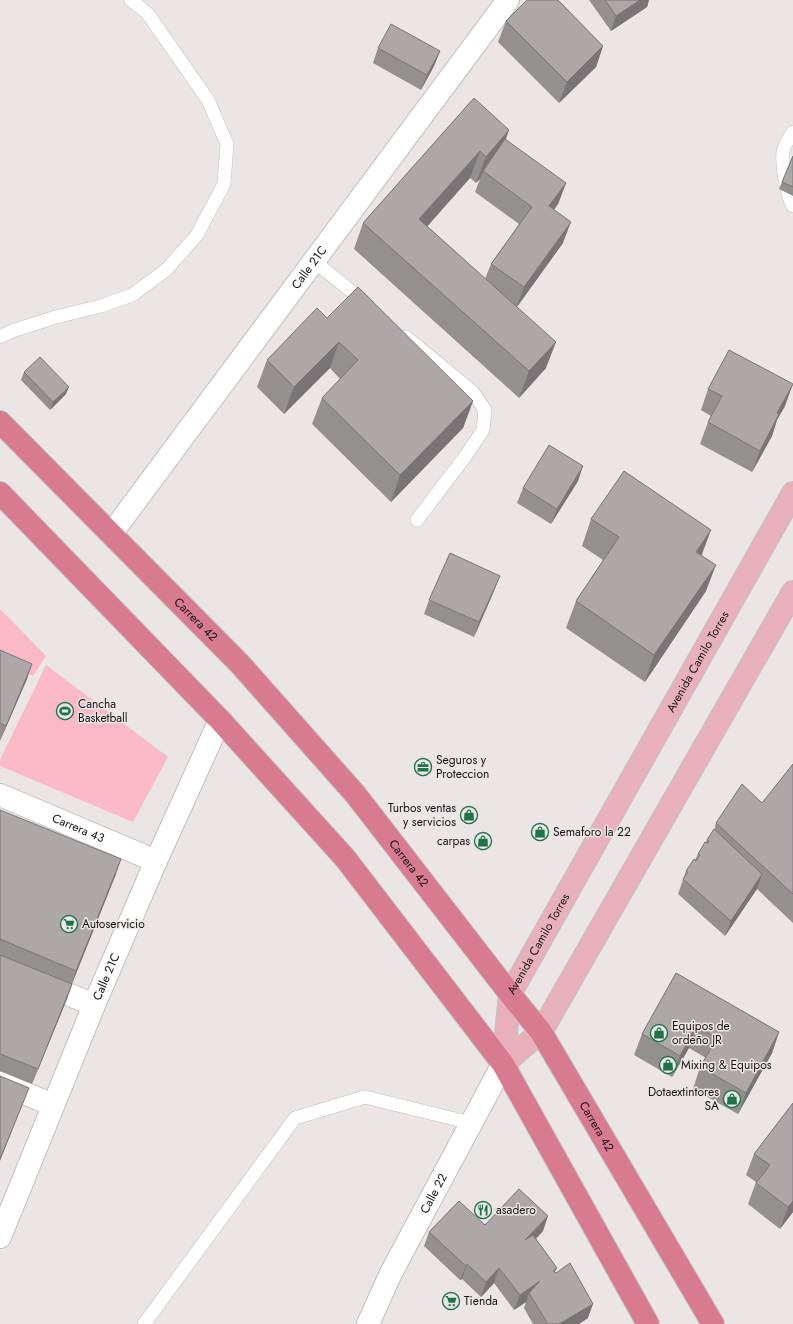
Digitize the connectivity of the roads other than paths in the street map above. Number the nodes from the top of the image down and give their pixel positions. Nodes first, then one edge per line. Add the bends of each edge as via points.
1 (131, 0) edge
2 (508, 0) edge
3 (793, 132) edge
4 (793, 206) edge
5 (314, 261) junction
6 (375, 311) edge
7 (400, 332) edge
8 (0, 336) edge
9 (0, 422) edge
10 (0, 493) edge
11 (793, 493) edge
12 (417, 520) dead end
13 (111, 534) junction
14 (793, 592) edge
15 (220, 720) junction
16 (0, 796) edge
17 (156, 861) junction
18 (0, 966) edge
19 (510, 994) junction
20 (94, 1005) junction
21 (541, 1032) junction
22 (503, 1064) junction
23 (0, 1083) edge
24 (53, 1105) junction
25 (471, 1123) junction
26 (0, 1237) edge
27 (144, 1324) edge
28 (368, 1324) edge
29 (648, 1324) edge
30 (713, 1324) edge

1 - 8 lane via 148,14 208,100 227,144 224,184 197,235 166,270 132,295
2 - 5 street, Calle 21C
3 - 4 lane via 783,149 784,180
5 - 6 lane
5 - 13 street, Calle 21C
7 - 12 lane via 473,392 485,410 483,430
9 - 13 highway, Carrera 42
10 - 15 highway
11 - 19 main road, Avenida Camilo Torres
13 - 19 highway, Carrera 42 via 240,664 356,795
14 - 21 main road
15 - 17 street, Calle 21C
15 - 22 highway via 345,858
16 - 17 street, Carrera 43
17 - 20 street, Calle 21C
18 - 20 street
19 - 21 highway, Carrera 42
19 - 22 main road, Avenida Camilo Torres
20 - 24 street, Calle 21C
21 - 22 main road
21 - 30 highway, Carrera 42
22 - 25 street, Calle 22
22 - 29 highway
23 - 24 street
24 - 26 street, Calle 21C
25 - 27 lane via 365,1097 294,1118
25 - 28 street, Calle 22 via 392,1272

